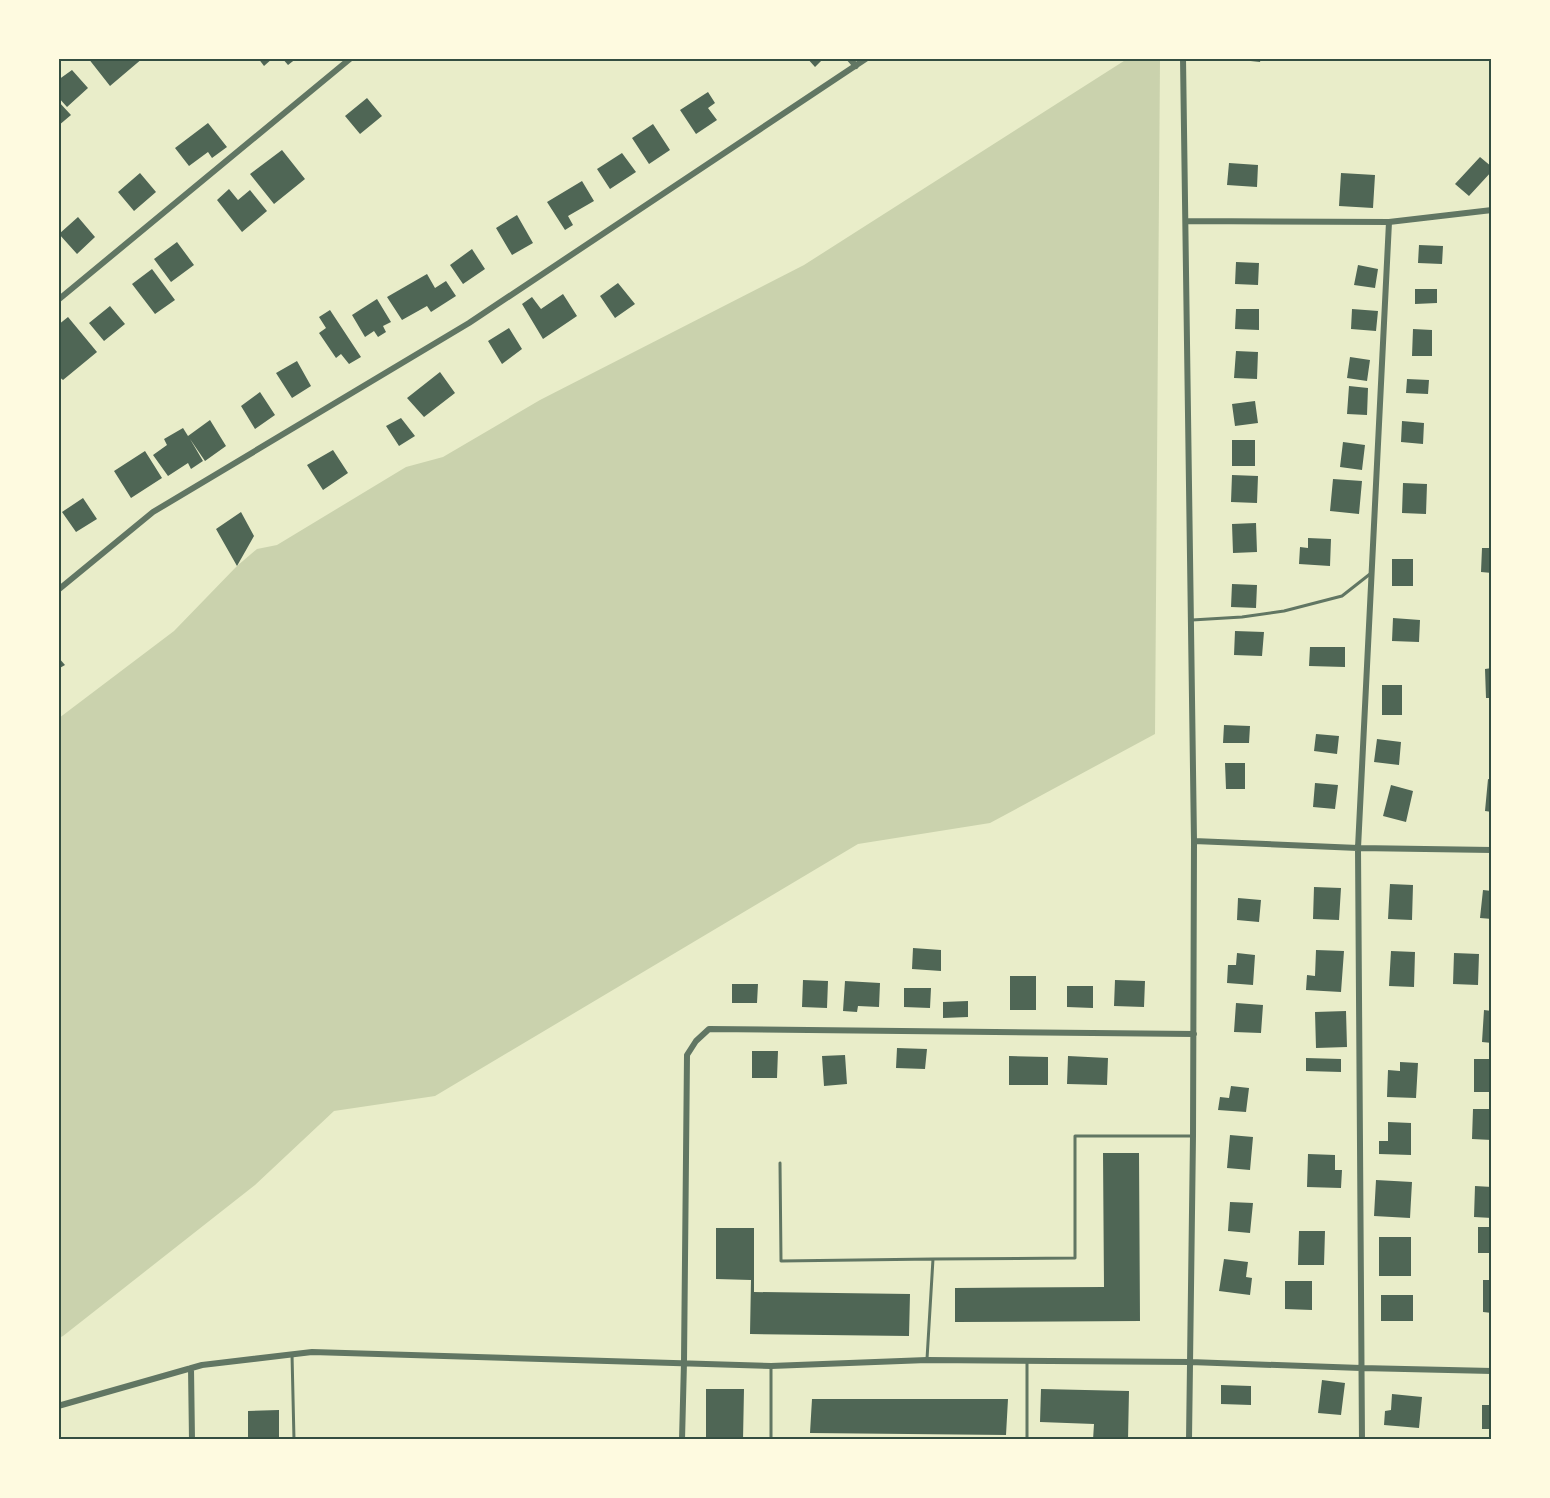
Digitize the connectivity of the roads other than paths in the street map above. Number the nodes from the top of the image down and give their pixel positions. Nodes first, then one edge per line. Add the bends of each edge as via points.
1 (351, 58) edge
2 (849, 58) edge
3 (867, 58) edge
4 (1183, 58) edge
5 (856, 66) junction
6 (1491, 210) edge
7 (1186, 221) junction
8 (1389, 222) junction
9 (58, 300) edge
10 (1372, 573) junction
11 (58, 590) edge
12 (1191, 620) junction
13 (1194, 841) junction
14 (1358, 848) junction
15 (1491, 850) edge
16 (1194, 1034) junction
17 (1193, 1136) junction
18 (780, 1163) dead end
19 (933, 1259) junction
20 (292, 1354) junction
21 (927, 1360) junction
22 (684, 1362) junction
23 (1027, 1362) junction
24 (1190, 1362) junction
25 (771, 1366) junction
26 (190, 1368) junction
27 (1361, 1368) junction
28 (1491, 1371) edge
29 (58, 1406) edge
30 (192, 1440) edge
31 (294, 1440) edge
32 (682, 1440) edge
33 (771, 1440) edge
34 (1027, 1440) edge
35 (1189, 1440) edge
36 (1362, 1440) edge

1 - 9 street
2 - 5 street
3 - 5 street
4 - 7 street
5 - 11 street via 469,323 153,512
6 - 8 street
7 - 8 street
7 - 12 street
8 - 10 street
10 - 12 lane via 1342,596 1284,611
10 - 14 street
12 - 13 street
13 - 14 street
13 - 16 street
14 - 15 street
14 - 27 street
16 - 17 street
16 - 22 street via 709,1029 687,1055
17 - 19 lane via 1075,1136 1075,1258
17 - 24 street
18 - 19 lane via 781,1261
19 - 21 lane
20 - 22 street
20 - 26 street
20 - 31 lane
21 - 23 street
21 - 25 street
22 - 25 street
22 - 32 street
23 - 24 street
23 - 34 lane
24 - 27 street
24 - 35 street
25 - 33 lane
26 - 29 street
26 - 30 street
27 - 28 street
27 - 36 street

